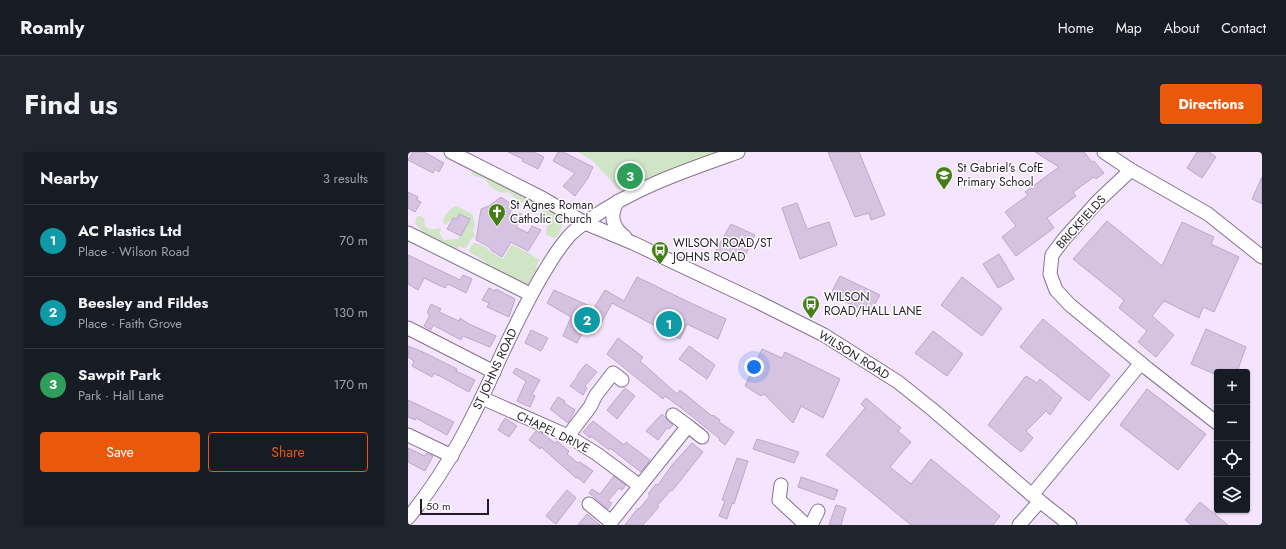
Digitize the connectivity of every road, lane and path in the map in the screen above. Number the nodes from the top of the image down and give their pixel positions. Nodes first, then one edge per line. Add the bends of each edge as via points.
1 (451, 152) edge
2 (738, 152) edge
3 (1104, 152) edge
4 (1131, 170) junction
5 (618, 201) junction
6 (585, 223) junction
7 (408, 233) edge
8 (629, 241) junction
9 (1262, 257) edge
10 (530, 294) junction
11 (408, 328) edge
12 (1141, 363) junction
13 (494, 372) junction
14 (613, 373) dead end
15 (482, 398) junction
16 (674, 414) dead end
17 (1214, 421) edge
18 (688, 426) junction
19 (408, 435) edge
20 (568, 436) junction
21 (702, 437) dead end
22 (452, 456) junction
23 (781, 485) dead end
24 (640, 486) junction
25 (1036, 498) junction
26 (589, 504) dead end
27 (818, 511) dead end
28 (408, 518) edge
29 (806, 525) edge
30 (811, 525) edge
31 (1018, 525) edge
32 (1070, 525) edge

1 - 6 street, WILSON ROAD
2 - 5 street, ST JOHNS ROAD via 691,169
3 - 4 street
4 - 9 street via 1208,214
4 - 12 street, BRICKFIELDS via 1098,201 1064,239 1052,255 1050,274 1056,290 1070,305
5 - 6 street, ST JOHNS ROAD
5 - 8 street via 612,213 612,220 615,227
6 - 8 street, WILSON ROAD
6 - 10 street, ST JOHNS ROAD via 570,235
7 - 10 street
8 - 25 street, WILSON ROAD via 824,335 898,382
10 - 13 street, ST JOHNS ROAD
11 - 13 street
12 - 17 street, BRICKFIELDS
12 - 25 street
13 - 15 street, ST JOHNS ROAD
14 - 20 street
15 - 20 street, CHAPEL DRIVE
15 - 22 street, ST JOHNS ROAD
16 - 18 street
18 - 21 street
18 - 24 street
19 - 22 street
20 - 24 street, CHAPEL DRIVE
22 - 28 street, ST JOHNS ROAD
23 - 29 street via 779,500
24 - 26 street via 611,522
25 - 31 street
25 - 32 street, WILSON ROAD
27 - 30 street

